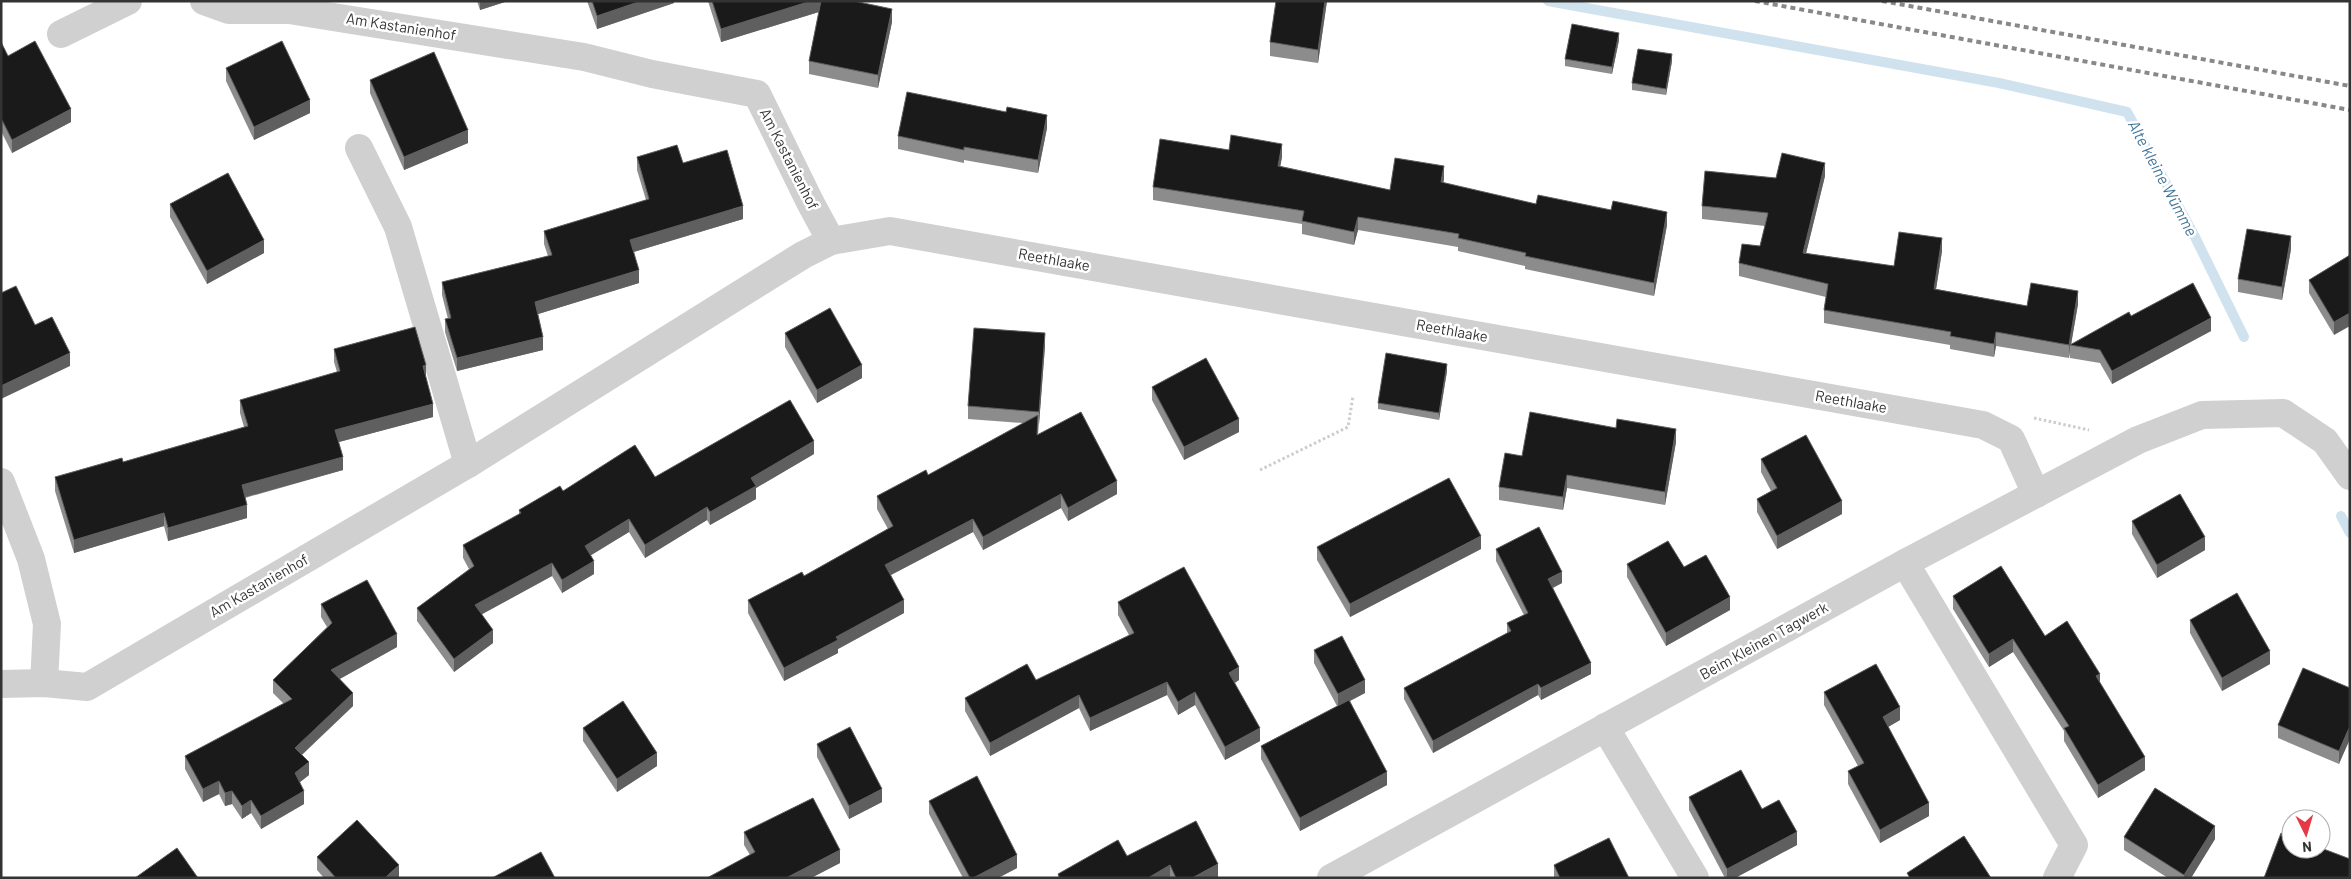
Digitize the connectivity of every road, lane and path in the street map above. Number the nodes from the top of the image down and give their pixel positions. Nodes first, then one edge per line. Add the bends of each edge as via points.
1 (128, 1) edge
2 (204, 1) edge
3 (61, 34) dead end
4 (359, 148) dead end
5 (832, 241) junction
6 (1353, 396) dead end
7 (2030, 418) dead end
8 (2138, 440) junction
9 (468, 464) junction
10 (1260, 470) dead end
11 (2350, 476) edge
12 (1, 482) edge
13 (2036, 494) junction
14 (1905, 563) junction
15 (44, 683) junction
16 (1, 684) edge
17 (1605, 727) junction
18 (1342, 875) edge
19 (1695, 878) edge
20 (2057, 878) edge

1 - 3 street
2 - 5 street, Am Kastanienhof via 229,10 289,10 584,57 757,94
4 - 9 street via 398,227
5 - 9 street, Am Kastanienhof via 803,255
5 - 13 street, Reethlaake via 890,231 1983,425 2011,439
6 - 10 path via 1348,427
7 - 8 path
8 - 11 street, Beim Kleinen Tagwerk via 2202,415 2283,413 2325,441
8 - 13 street, Beim Kleinen Tagwerk
9 - 15 street, Am Kastanienhof via 87,686
12 - 15 street via 31,559 47,624
13 - 14 street, Beim Kleinen Tagwerk
14 - 17 street, Beim Kleinen Tagwerk
14 - 20 street via 2074,845
15 - 16 street, Am Kastanienhof
17 - 18 street, Beim Kleinen Tagwerk
17 - 19 street

